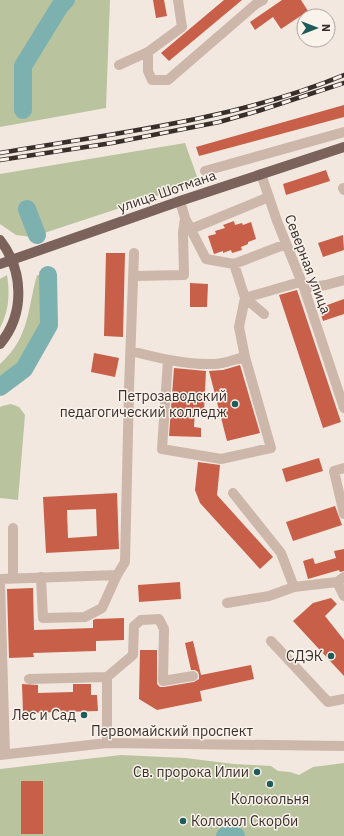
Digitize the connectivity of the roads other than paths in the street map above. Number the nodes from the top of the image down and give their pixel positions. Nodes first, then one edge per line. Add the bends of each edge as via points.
1 (178, 0) edge
2 (263, 0) edge
3 (148, 52) junction
4 (119, 65) dead end
5 (344, 132) edge
6 (344, 147) edge
7 (204, 171) dead end
8 (261, 174) junction
9 (269, 197) junction
10 (180, 201) junction
11 (185, 218) junction
12 (191, 229) junction
13 (0, 240) edge
14 (286, 244) junction
15 (134, 253) dead end
16 (12, 258) junction
17 (0, 264) edge
18 (234, 264) junction
19 (134, 276) junction
20 (344, 280) edge
21 (302, 285) junction
22 (245, 298) junction
23 (264, 314) dead end
24 (0, 344) edge
25 (131, 351) junction
26 (245, 357) junction
27 (168, 360) junction
28 (344, 408) edge
29 (339, 469) edge
30 (233, 493) dead end
31 (344, 514) edge
32 (13, 528) dead end
33 (117, 575) junction
34 (41, 577) junction
35 (13, 578) junction
36 (0, 580) edge
37 (340, 580) edge
38 (294, 587) junction
39 (344, 596) edge
40 (227, 603) dead end
41 (271, 641) dead end
42 (1, 674) edge
43 (194, 676) dead end
44 (106, 677) junction
45 (29, 679) dead end
46 (344, 699) edge
47 (107, 743) junction
48 (344, 746) edge
49 (3, 755) edge

1 - 3 street via 182,27
2 - 3 street via 168,80 152,80 148,71
3 - 4 street
5 - 7 street
6 - 8 main road, улица Шотмана
8 - 9 street, Северная улица
8 - 10 main road, улица Шотмана
9 - 12 street
9 - 14 street, Северная улица
10 - 11 street
10 - 16 main road, улица Шотмана
11 - 12 street
11 - 19 street via 184,275
12 - 18 street via 206,258
13 - 16 main road
14 - 18 street
14 - 21 street, Северная улица
15 - 19 street
16 - 17 main road, улица Шотмана
16 - 24 main road via 18,279 18,300 9,331
18 - 22 street
19 - 25 street
20 - 21 street via 326,285
21 - 22 street
21 - 28 street, Северная улица
22 - 23 street
22 - 26 street via 239,327
25 - 27 street
25 - 33 street via 125,562
26 - 27 street via 216,364
26 - 27 street via 271,448 221,459 162,449
29 - 31 street
30 - 38 street via 281,553
32 - 35 street
33 - 34 street
33 - 34 street via 102,608 85,617 43,618
34 - 35 street
35 - 36 street
36 - 42 street
37 - 38 street
37 - 39 street
38 - 40 street via 269,596
41 - 46 street via 328,702
42 - 49 street
43 - 44 street via 163,681 164,629 159,619 147,619 134,626 133,655
44 - 45 street
44 - 47 street
47 - 48 street, Первомайский проспект
47 - 49 street, Первомайский проспект

